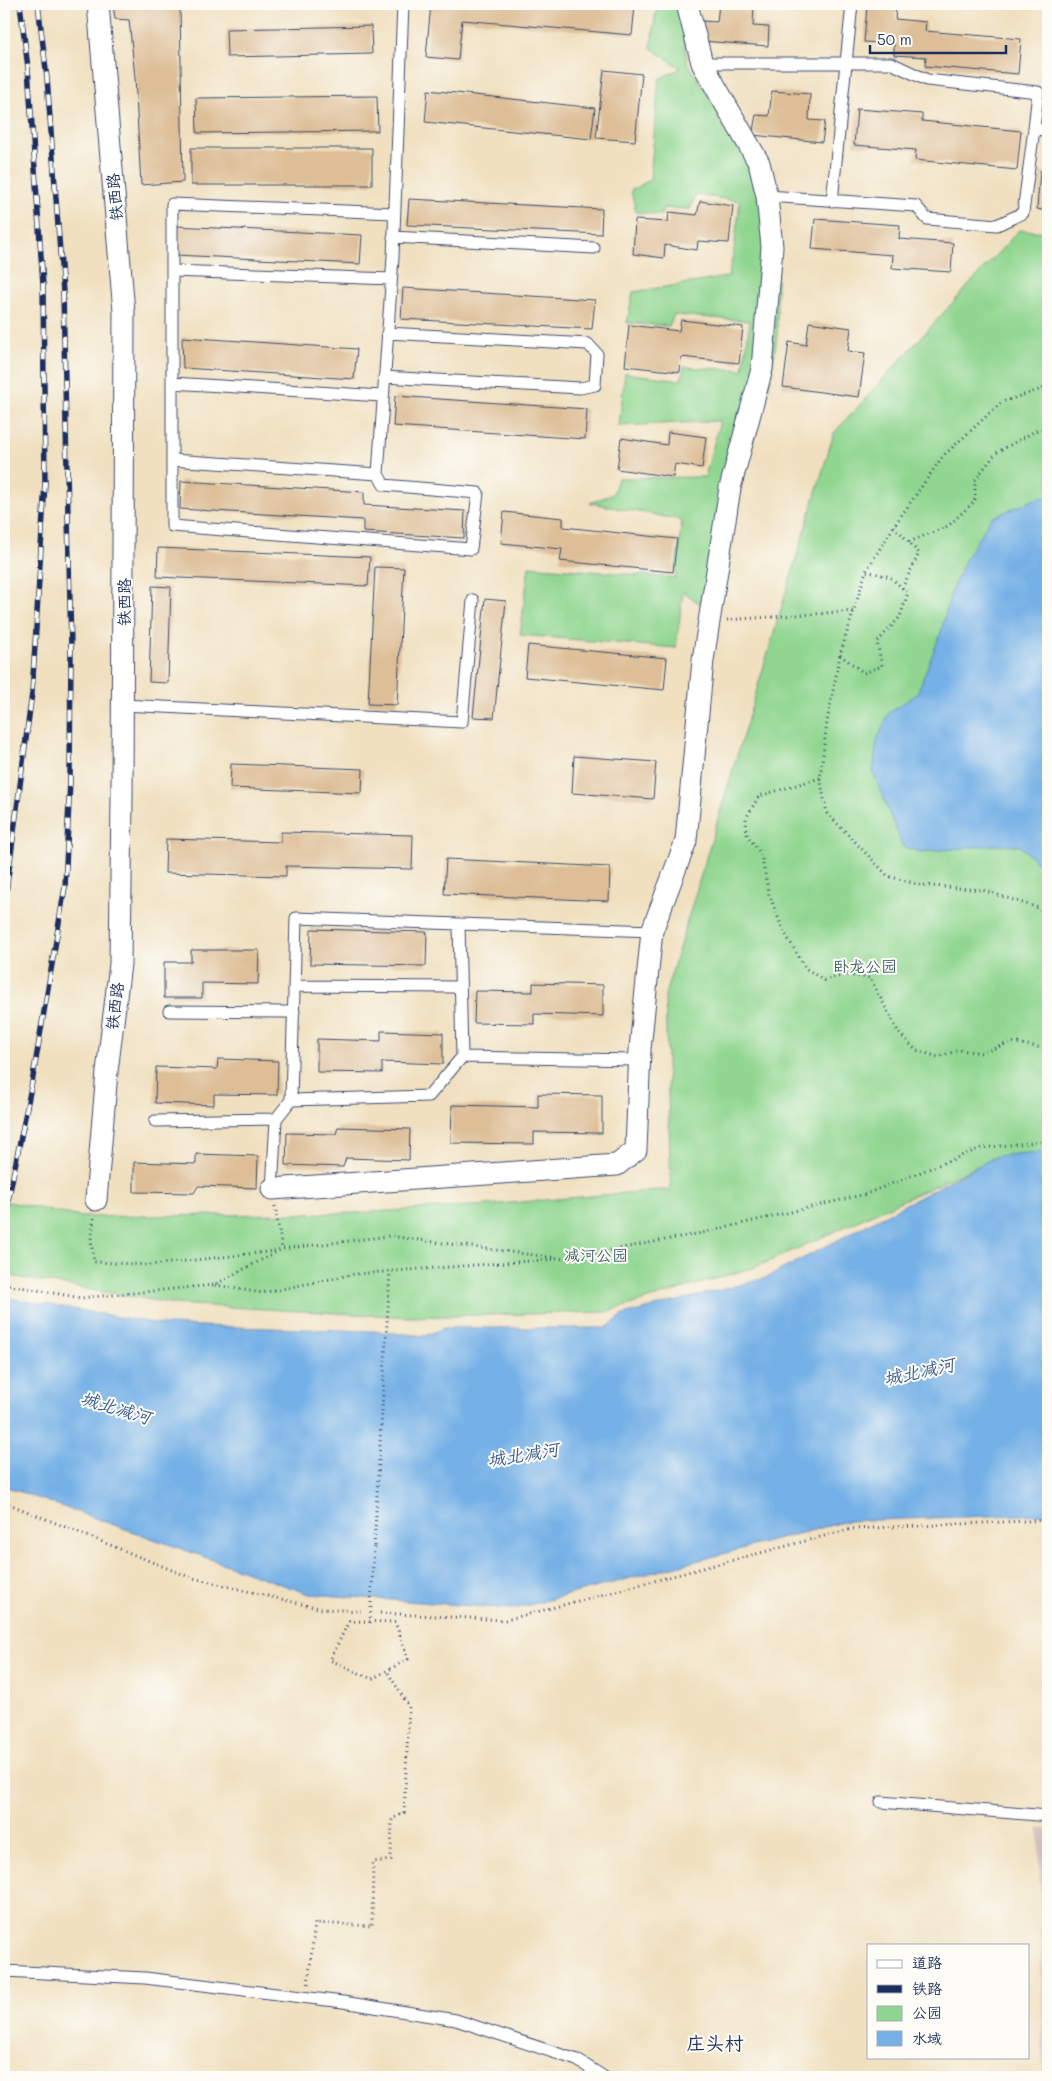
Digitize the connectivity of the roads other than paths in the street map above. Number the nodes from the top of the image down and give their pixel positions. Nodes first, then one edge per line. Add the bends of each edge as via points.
1 (98, 4) edge
2 (403, 4) edge
3 (687, 4) edge
4 (852, 4) edge
5 (702, 63) junction
6 (846, 64) junction
7 (1034, 129) junction
8 (1048, 130) edge
9 (767, 196) junction
10 (832, 201) junction
11 (394, 213) junction
12 (393, 238) junction
13 (594, 248) dead end
14 (172, 271) junction
15 (391, 279) junction
16 (387, 333) junction
17 (384, 377) junction
18 (172, 383) junction
19 (382, 396) junction
20 (172, 460) junction
21 (378, 474) junction
22 (473, 600) dead end
23 (123, 705) junction
24 (459, 924) junction
25 (652, 931) junction
26 (294, 986) junction
27 (460, 987) junction
28 (169, 1011) dead end
29 (294, 1012) junction
30 (462, 1057) junction
31 (639, 1060) junction
32 (291, 1100) junction
33 (276, 1119) junction
34 (156, 1122) dead end
35 (272, 1188) joint
36 (96, 1200) dead end
37 (882, 1802) dead end
38 (1048, 1816) edge
39 (4, 1971) edge
40 (604, 2077) edge

1 - 23 street, 铁西路 via 124,312
2 - 11 lane
3 - 5 street
4 - 6 lane
5 - 6 lane
5 - 9 street via 760,163
6 - 7 lane via 891,64 927,80 1038,92
6 - 10 lane
7 - 8 lane
7 - 10 lane via 1023,213 997,225 927,219 916,206
9 - 10 lane
9 - 25 street via 772,247 762,369 730,488 703,660 686,842
11 - 12 lane
11 - 14 lane via 172,204
12 - 13 lane
12 - 15 lane
14 - 15 lane
14 - 18 lane
15 - 16 lane
16 - 17 lane
16 - 17 lane via 588,344 597,354 595,385 580,388
17 - 19 lane
18 - 19 lane
18 - 20 lane
19 - 21 lane
20 - 21 lane
20 - 21 lane via 172,526 471,549 478,493 384,485
22 - 23 lane via 462,722
23 - 36 street, 铁西路 via 120,964
24 - 25 lane
24 - 26 lane via 296,918
24 - 27 lane
25 - 31 street
26 - 27 lane
26 - 29 lane
27 - 30 lane
28 - 29 lane
29 - 32 lane
30 - 31 lane
30 - 32 lane via 429,1096
31 - 35 street via 636,1150 618,1165
32 - 33 lane
33 - 34 lane
33 - 35 lane
37 - 38 lane
39 - 40 lane via 145,1978 306,1997 456,2020 577,2060

